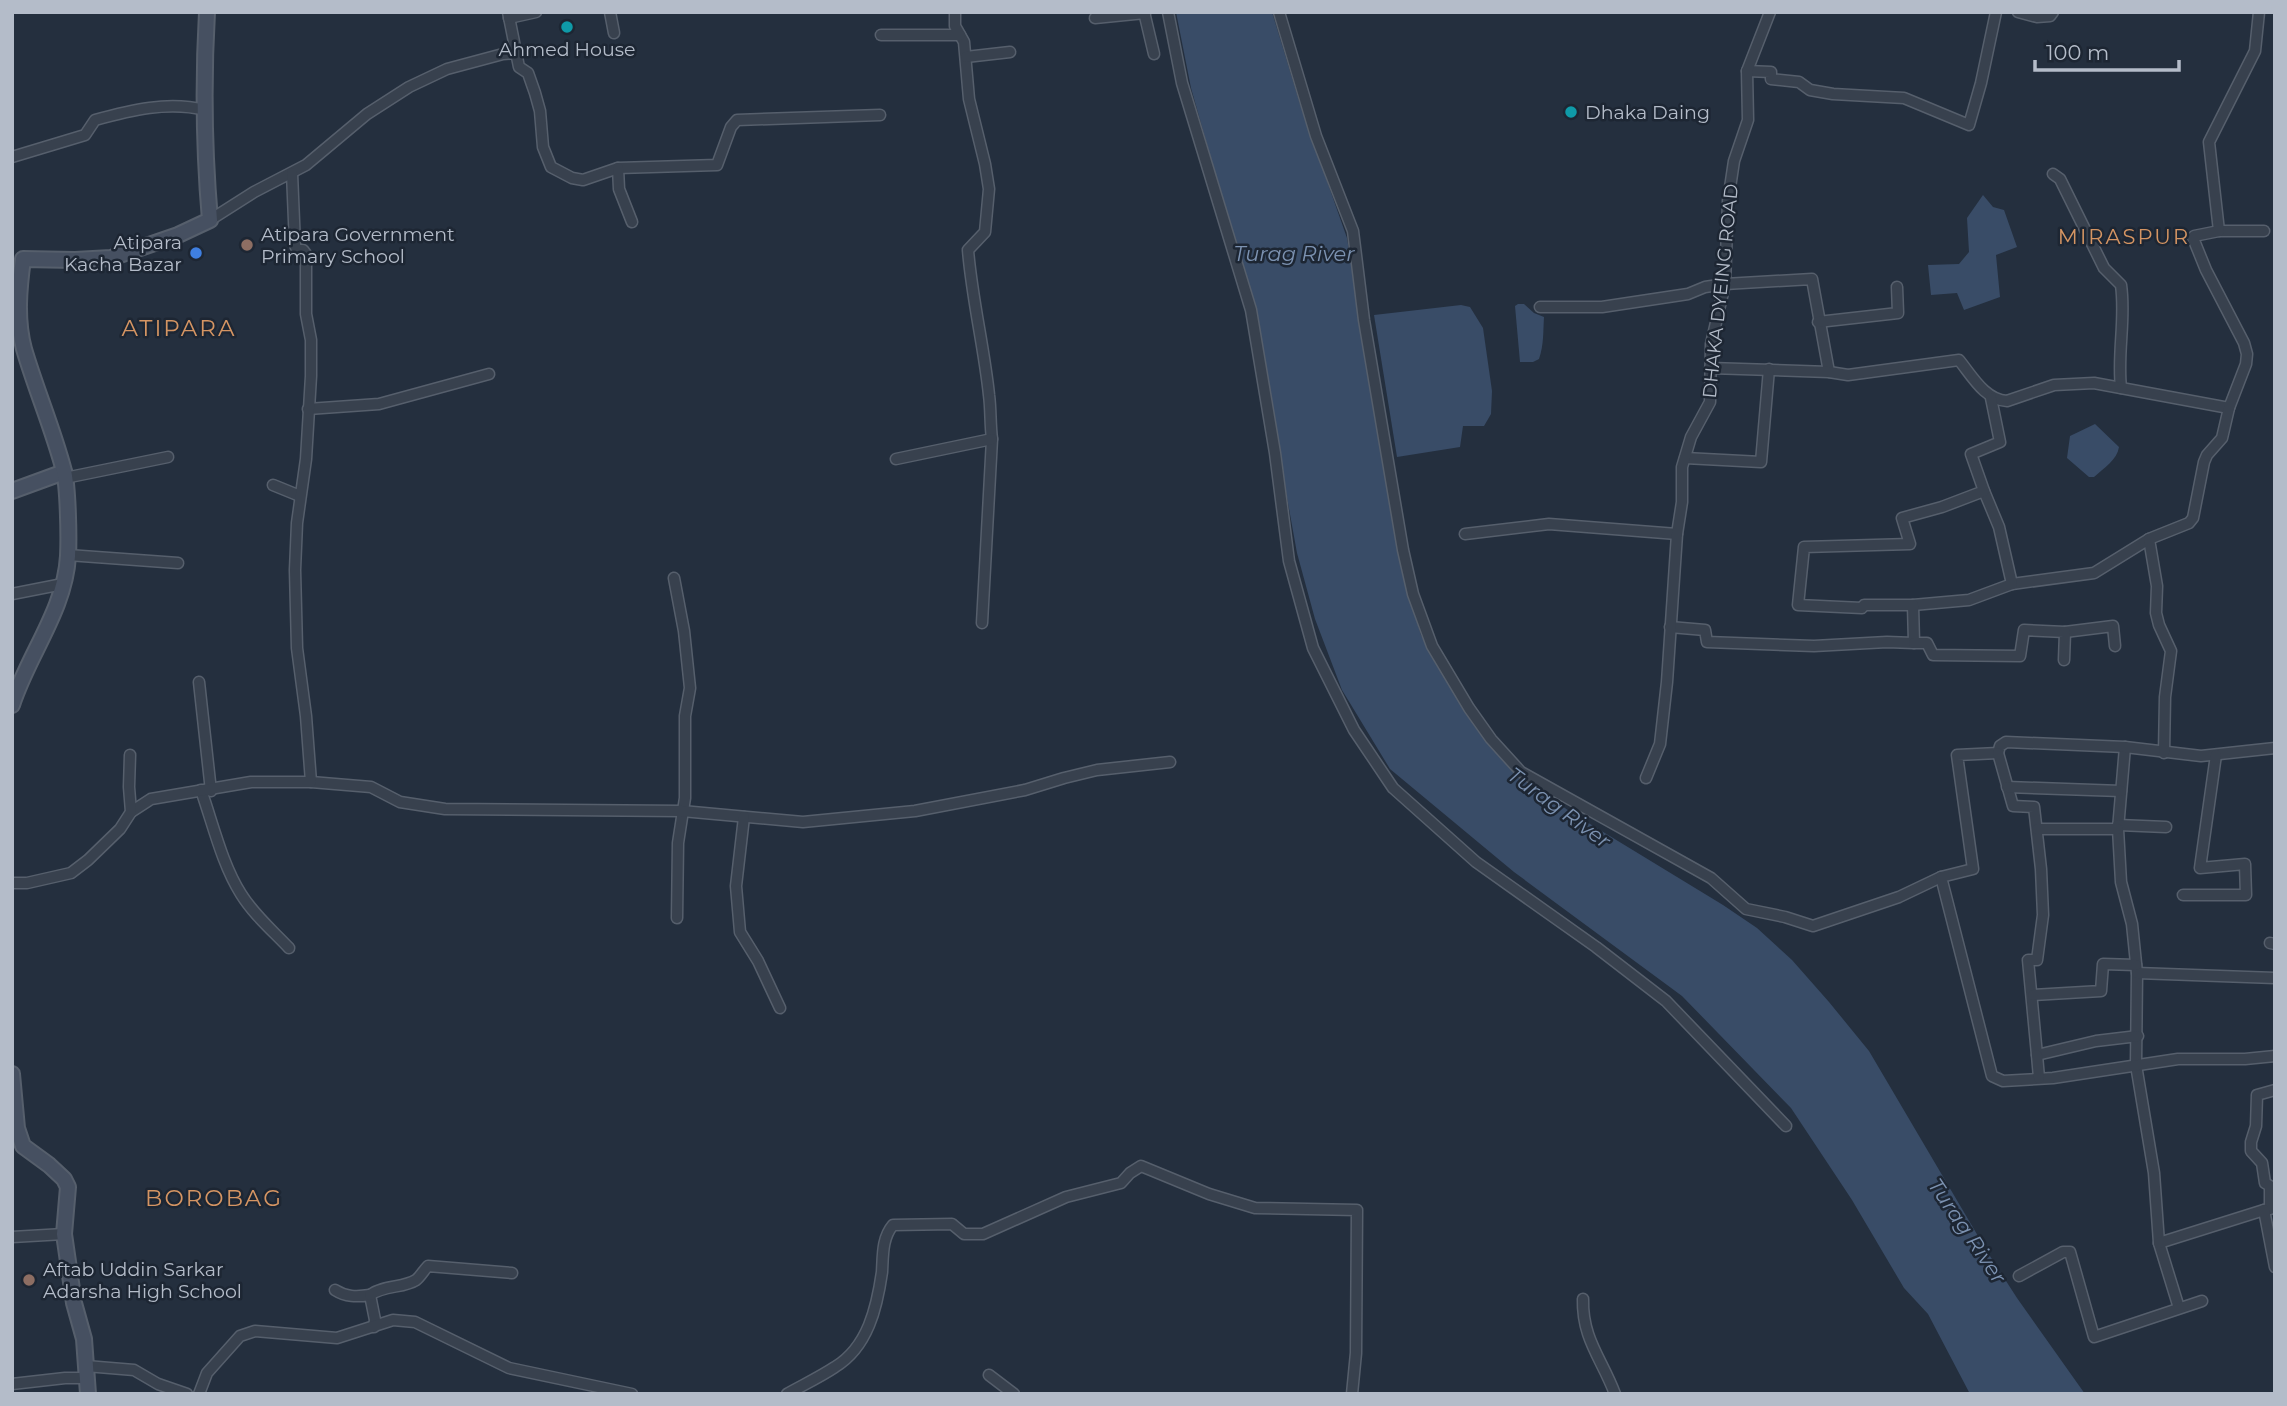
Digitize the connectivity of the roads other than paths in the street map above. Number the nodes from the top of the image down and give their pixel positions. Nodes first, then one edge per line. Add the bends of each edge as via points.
1 (206, 12) edge
2 (536, 12) edge
3 (610, 12) edge
4 (954, 12) edge
5 (1168, 12) edge
6 (1279, 12) edge
7 (1770, 12) edge
8 (1996, 12) edge
9 (2018, 12) edge
10 (2053, 12) edge
11 (2259, 12) edge
12 (1144, 13) edge
13 (509, 15) edge
14 (1095, 18) dead end
15 (614, 33) dead end
16 (881, 35) dead end
17 (960, 35) junction
18 (1010, 52) dead end
19 (516, 53) junction
20 (1154, 54) dead end
21 (966, 57) junction
22 (1747, 71) junction
23 (205, 110) junction
24 (880, 115) dead end
25 (12, 157) edge
26 (618, 168) junction
27 (292, 173) junction
28 (2053, 174) dead end
29 (210, 220) junction
30 (632, 222) dead end
31 (2219, 231) junction
32 (2264, 231) dead end
33 (18, 257) edge
34 (1724, 284) junction
35 (1897, 287) dead end
36 (1540, 307) dead end
37 (1818, 322) junction
38 (1710, 368) junction
39 (1769, 369) junction
40 (1829, 372) junction
41 (489, 374) dead end
42 (2121, 388) junction
43 (1991, 398) junction
44 (2230, 408) junction
45 (308, 409) junction
46 (992, 439) junction
47 (168, 457) dead end
48 (1685, 458) junction
49 (896, 459) dead end
50 (65, 475) junction
51 (273, 485) dead end
52 (12, 491) edge
53 (1984, 491) junction
54 (300, 496) junction
55 (1465, 534) dead end
56 (1677, 534) junction
57 (2148, 539) junction
58 (68, 555) junction
59 (178, 564) dead end
60 (674, 578) dead end
61 (63, 584) junction
62 (2012, 584) junction
63 (12, 594) edge
64 (1913, 605) junction
65 (982, 623) dead end
66 (1670, 627) junction
67 (2065, 632) junction
68 (1914, 643) junction
69 (2115, 646) dead end
70 (2064, 660) dead end
71 (199, 682) dead end
72 (12, 705) edge
73 (2125, 747) junction
74 (2275, 748) edge
75 (1998, 753) junction
76 (2164, 753) junction
77 (130, 755) dead end
78 (2216, 755) junction
79 (1170, 762) dead end
80 (1646, 778) dead end
81 (311, 782) junction
82 (2007, 787) junction
83 (206, 790) junction
84 (2121, 791) junction
85 (682, 811) junction
86 (131, 812) junction
87 (744, 817) junction
88 (2118, 827) junction
89 (2166, 827) dead end
90 (2037, 829) junction
91 (1941, 877) junction
92 (12, 883) edge
93 (2183, 895) dead end
94 (677, 918) dead end
95 (289, 948) dead end
96 (2137, 969) junction
97 (2275, 978) edge
98 (2033, 995) junction
99 (780, 1008) dead end
100 (2138, 1036) junction
101 (2037, 1055) junction
102 (2275, 1056) edge
103 (2136, 1065) junction
104 (12, 1073) edge
105 (2039, 1078) junction
106 (2275, 1090) edge
107 (1786, 1126) dead end
108 (2264, 1210) junction
109 (64, 1234) junction
110 (12, 1237) edge
111 (2159, 1243) junction
112 (2275, 1267) edge
113 (512, 1273) dead end
114 (2019, 1276) dead end
115 (335, 1290) dead end
116 (370, 1295) junction
117 (1584, 1298) dead end
118 (2202, 1301) dead end
119 (2179, 1308) junction
120 (374, 1327) junction
121 (86, 1372) junction
122 (989, 1375) dead end
123 (12, 1384) edge
124 (88, 1394) edge
125 (187, 1394) edge
126 (199, 1394) edge
127 (632, 1394) edge
128 (787, 1394) edge
129 (1014, 1394) edge
130 (1352, 1394) edge
131 (1615, 1394) edge

1 - 23 main road
2 - 13 street
3 - 15 street
4 - 17 street
5 - 107 street via 1182,83 1251,310 1289,561 1313,648 1354,730 1393,788 1476,862 1666,1002
6 - 91 street via 1316,136 1353,231 1377,399 1413,594 1432,646 1491,739 1521,772 1711,878 1746,909 1813,926 1899,897
7 - 22 street, DHAKA DYEING ROAD
8 - 22 street via 1969,125 1904,98 1833,94 1810,90 1799,82 1771,79 1771,72
9 - 10 street via 2037,17
11 - 31 street via 2255,51 2209,142
12 - 14 street
12 - 20 street
13 - 19 street
16 - 17 street
17 - 21 street
18 - 21 street
19 - 26 street via 535,93 543,147 551,167 583,180
19 - 27 street via 447,69 409,87
21 - 46 street via 969,100 989,189 985,232 968,250
22 - 34 street, DHAKA DYEING ROAD via 1748,120 1734,161 1728,201
23 - 25 street via 162,106 116,114 95,120 85,135
23 - 29 main road
24 - 26 street via 737,120 730,127 717,165
26 - 30 street via 619,189
27 - 29 street
27 - 45 street via 295,248 306,254 312,376
28 - 42 street via 2060,179 2104,268 2121,285
29 - 33 main road via 111,258
31 - 32 street
31 - 44 street via 2194,236 2193,241 2247,354
33 - 50 main road via 24,347
34 - 36 street via 1602,307
34 - 37 street via 1812,279
34 - 38 street, DHAKA DYEING ROAD
35 - 37 street via 1898,313
37 - 40 street
38 - 39 street
38 - 48 street, DHAKA DYEING ROAD via 1710,402
39 - 40 street
39 - 48 street via 1761,462
40 - 43 street via 1848,375 1958,360
41 - 45 street via 379,404
42 - 43 street via 2072,383 2007,401
42 - 44 street
43 - 53 street via 2000,442 1971,454
44 - 57 street via 2222,439 2204,462 2193,518
45 - 54 street
46 - 49 street
46 - 65 street
47 - 50 street
48 - 56 street, DHAKA DYEING ROAD
50 - 52 main road
50 - 58 main road
51 - 54 street
53 - 62 street via 1999,527
53 - 64 street via 1902,518 1910,544 1804,547 1798,605
54 - 81 street via 295,570 297,648
55 - 56 street via 1549,524
56 - 66 street, DHAKA DYEING ROAD
57 - 62 street via 2094,573
57 - 76 street via 2157,586 2156,613 2171,651
58 - 59 street
58 - 61 main road
60 - 85 street via 690,688
61 - 63 street
61 - 72 main road
62 - 64 street via 1969,600
64 - 68 street
66 - 68 street via 1705,630 1707,642
66 - 80 street, DHAKA DYEING ROAD via 1660,744
67 - 68 street via 2024,630 2020,656 1933,654 1927,643
67 - 69 street via 2113,626
67 - 70 street
71 - 83 street
73 - 75 street via 2006,741
73 - 76 street
73 - 84 street
74 - 78 street
75 - 82 street
75 - 91 street via 1957,755 1973,869
76 - 78 street
77 - 86 street
78 - 93 street via 2200,868 2245,864 2246,895
79 - 87 street via 1097,770 1025,790 862,818 803,822
81 - 83 street via 251,782
81 - 85 street via 371,787 400,802 444,809
82 - 84 street
82 - 90 street via 2013,806 2034,807
83 - 86 street via 151,799
83 - 95 street via 241,894
84 - 88 street
85 - 87 street
85 - 94 street
86 - 92 street via 120,829 71,873
87 - 99 street via 736,887 740,932
88 - 89 street
88 - 90 street
88 - 96 street via 2121,882
90 - 98 street via 2043,915 2037,960 2028,960
91 - 105 street via 1992,1076 2003,1081
96 - 97 street
96 - 98 street via 2103,964 2101,990
96 - 100 street
98 - 101 street
100 - 101 street
100 - 103 street
101 - 105 street
102 - 103 street
103 - 105 street
103 - 111 street via 2154,1173
104 - 109 main road via 23,1146 68,1187
106 - 108 street via 2256,1095 2251,1142 2251,1151 2262,1163 2265,1183 2270,1186 2270,1209
108 - 111 street
108 - 112 street
109 - 110 street
109 - 121 main road
111 - 119 street
113 - 116 street via 428,1266 416,1280
114 - 119 street via 2070,1252 2094,1337
115 - 116 street via 344,1296
116 - 120 street
117 - 131 street via 1583,1316 1592,1350
118 - 119 street
120 - 126 street via 337,1338 255,1331 240,1336 207,1373
120 - 127 street via 393,1321 415,1322 509,1367
121 - 123 street
121 - 124 main road
121 - 125 street via 134,1370
122 - 129 street
128 - 130 street via 837,1366 870,1327 886,1234 893,1225 952,1224 964,1234 983,1234 1066,1198 1121,1183 1141,1166 1255,1208 1357,1210

